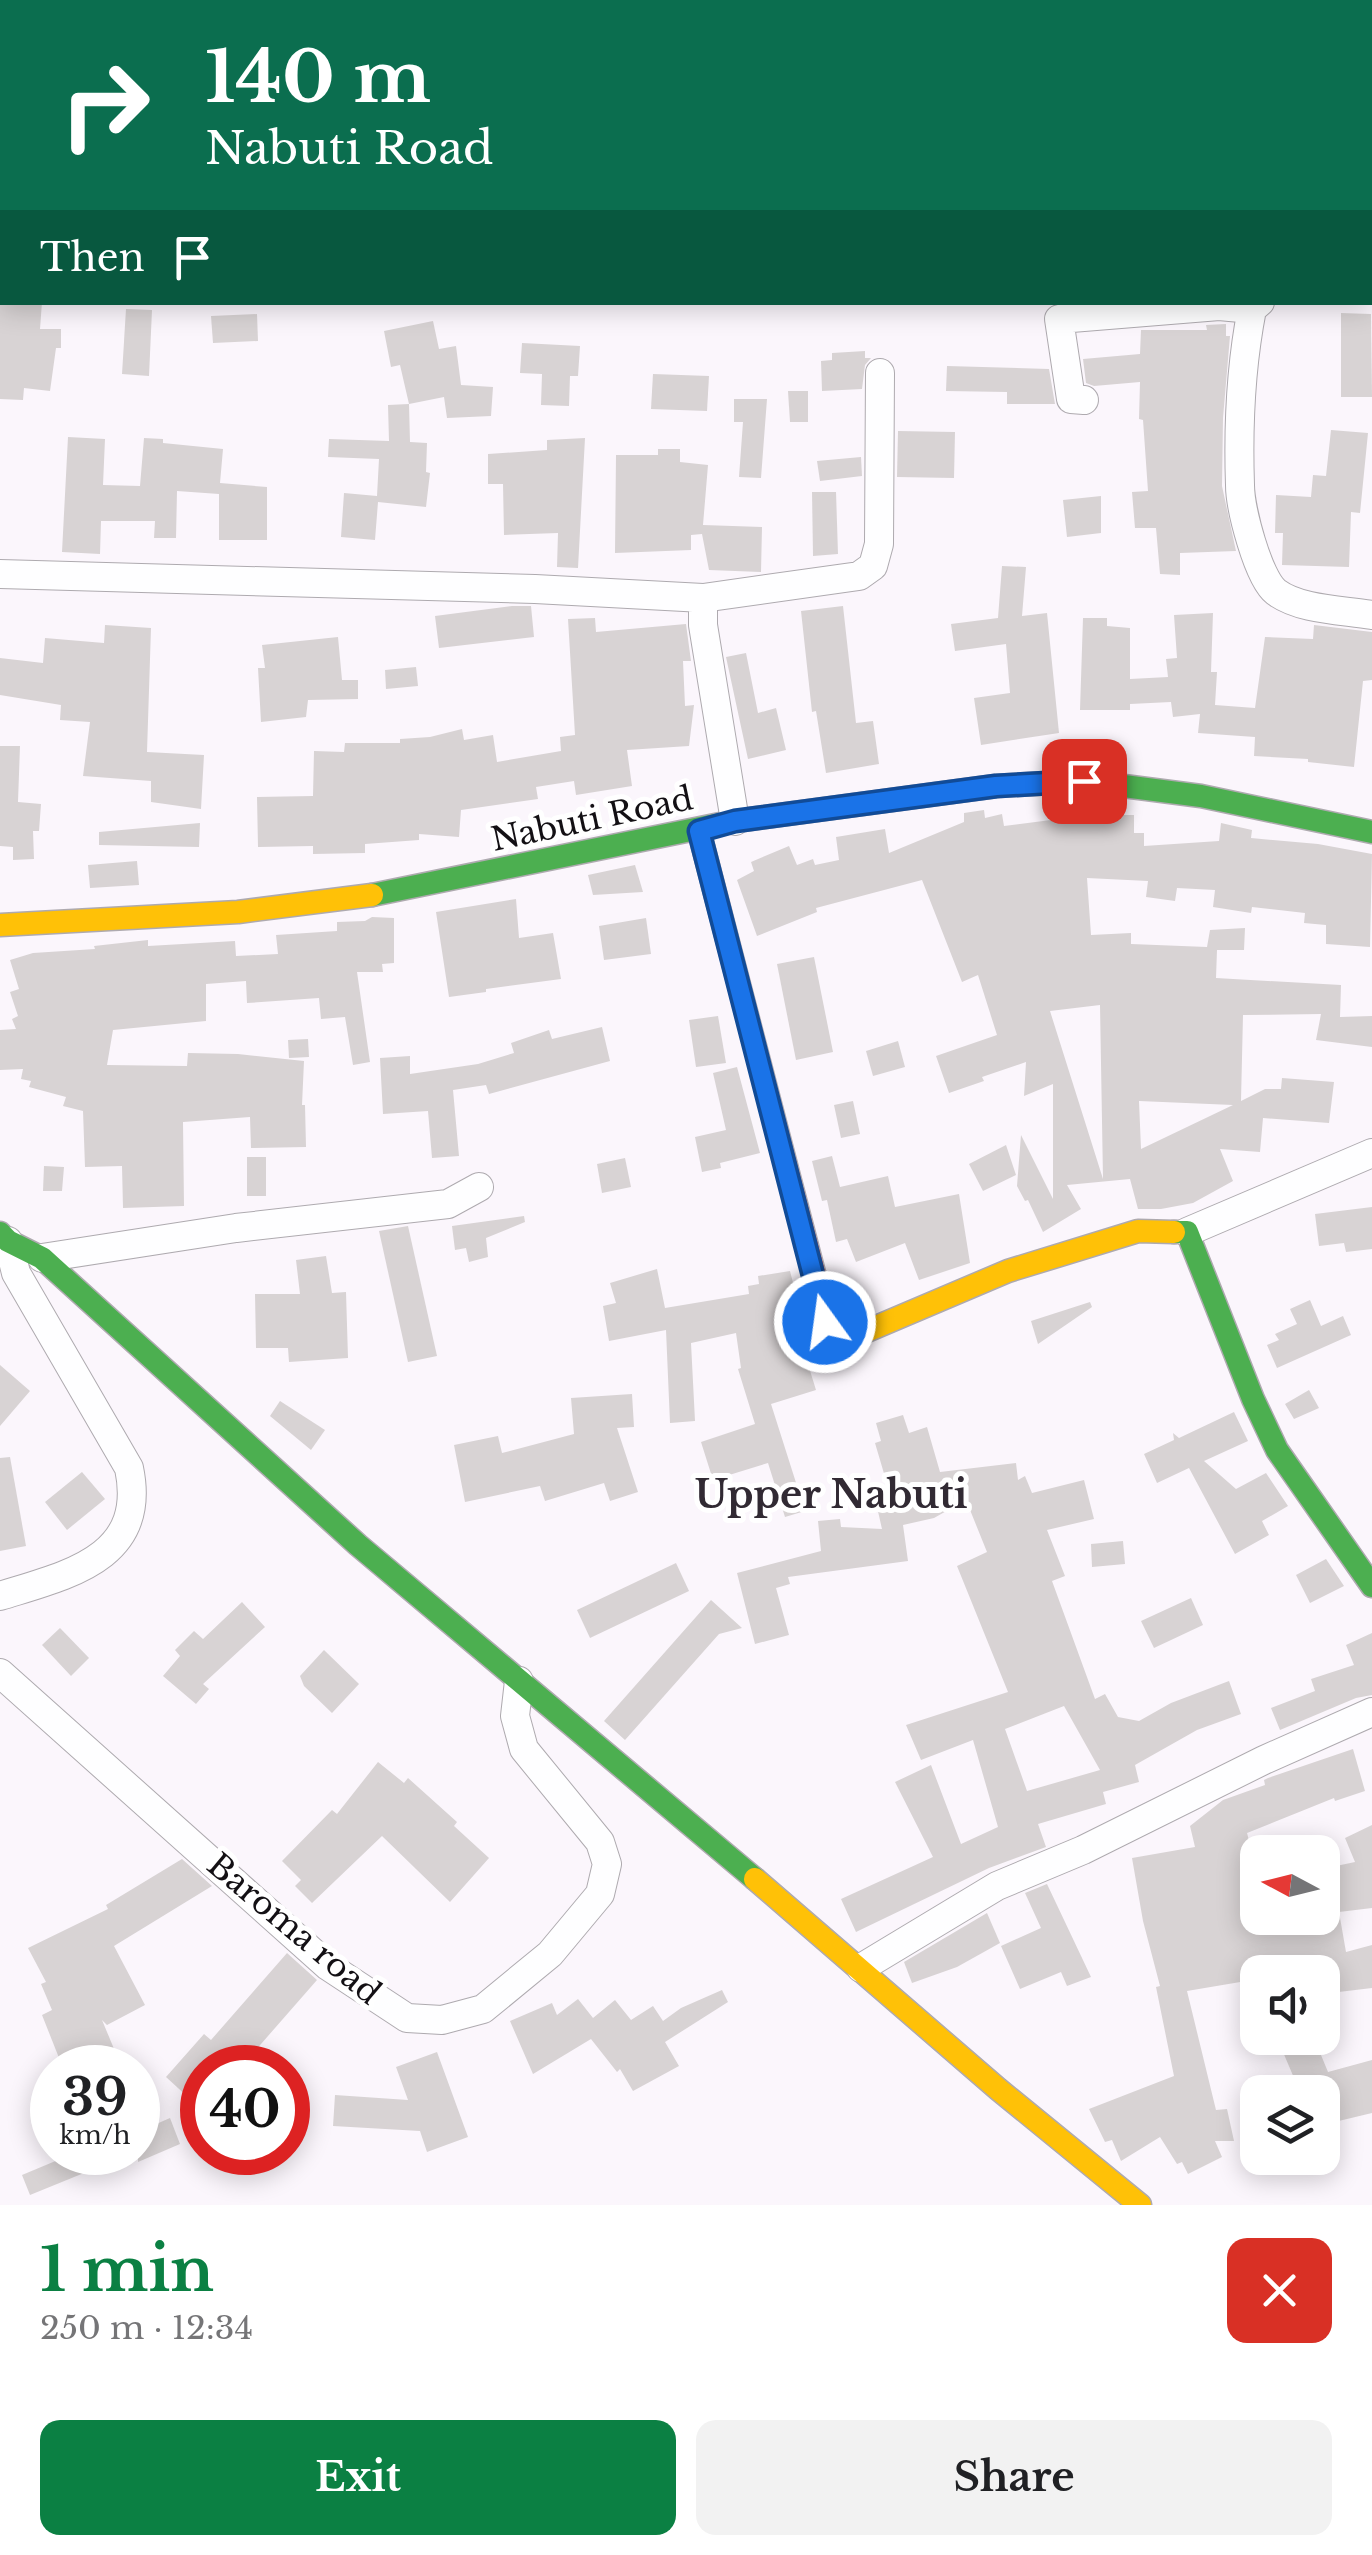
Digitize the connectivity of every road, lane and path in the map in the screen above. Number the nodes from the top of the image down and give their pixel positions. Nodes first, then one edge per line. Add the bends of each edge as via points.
1 (1256, 306) edge
2 (880, 374) dead end
3 (1084, 400) dead end
4 (0, 574) edge
5 (703, 598) junction
6 (1372, 614) edge
7 (735, 821) junction
8 (699, 831) junction
9 (1372, 832) edge
10 (0, 925) edge
11 (1372, 1153) edge
12 (479, 1186) dead end
13 (1187, 1232) junction
14 (4, 1237) edge
15 (42, 1258) junction
16 (1372, 1586) edge
17 (0, 1596) edge
18 (0, 1673) edge
19 (519, 1681) junction
20 (1372, 1712) edge
21 (860, 1968) junction
22 (1140, 2205) edge

1 - 3 street via 1059,319 1071,398
1 - 6 street via 1246,342 1240,489 1257,558 1273,590 1292,601
2 - 5 street via 873,566 860,576
4 - 5 street
5 - 7 street
7 - 8 street, Nabuti Road
7 - 9 street, Nabuti Road via 996,786 1084,781 1200,796
8 - 10 street, Nabuti Road via 394,892 238,912
8 - 13 street via 829,1331 855,1336 1008,1271 1138,1231
11 - 13 street
12 - 15 street via 448,1204
13 - 16 street via 1277,1450
14 - 15 street
14 - 17 street via 16,1273 129,1468 133,1490 132,1514 98,1558 77,1572
15 - 19 street via 358,1545
18 - 19 street, Baroma road via 328,1966 406,2018 442,2020 482,2009 550,1954 600,1894 607,1864 600,1842 524,1749 515,1716
19 - 21 street
20 - 21 street via 997,1886
21 - 22 street

